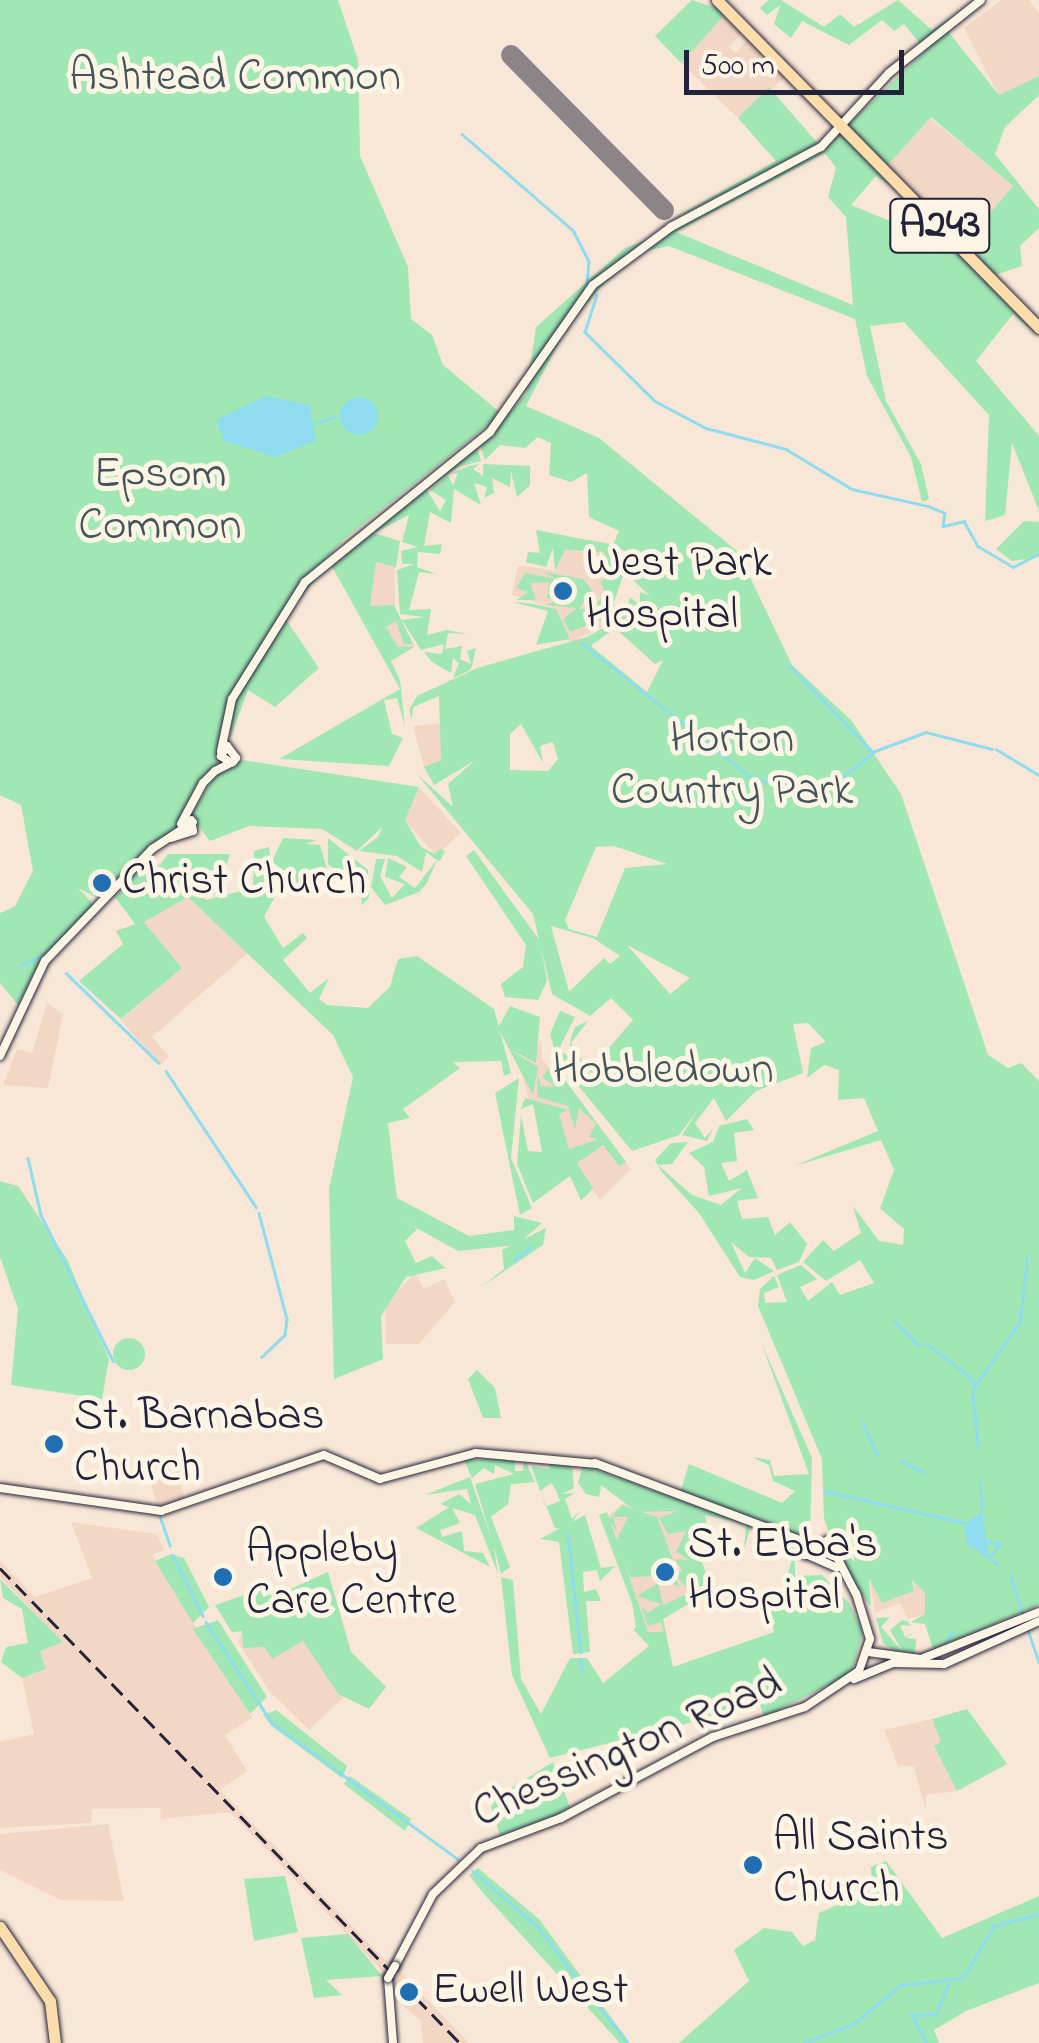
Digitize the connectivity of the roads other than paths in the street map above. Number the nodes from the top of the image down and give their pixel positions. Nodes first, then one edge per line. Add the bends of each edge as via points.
1 (717, 0) edge
2 (981, 0) edge
3 (841, 125) junction
4 (1039, 328) edge
5 (190, 804) junction
6 (193, 822) junction
7 (181, 825) junction
8 (188, 834) junction
9 (158, 844) junction
10 (0, 1056) edge
11 (0, 1488) edge
12 (796, 1540) junction
13 (810, 1544) junction
14 (831, 1550) junction
15 (805, 1555) junction
16 (817, 1562) junction
17 (838, 1568) junction
18 (856, 1593) junction
19 (1039, 1612) edge
20 (1039, 1621) edge
21 (883, 1651) junction
22 (865, 1658) junction
23 (887, 1666) junction
24 (874, 1672) junction
25 (841, 1683) junction
26 (0, 1927) edge
27 (55, 2043) edge
28 (393, 2043) edge

1 - 3 highway, A243
2 - 3 main road
3 - 4 highway, A243
3 - 5 main road via 805,156 624,258 572,307 490,432 309,576 273,624 224,724 226,754
5 - 6 main road
5 - 7 main road
6 - 7 main road
6 - 8 main road
7 - 8 main road
7 - 9 main road
8 - 9 main road
9 - 10 main road via 48,957
11 - 12 main road via 162,1511 324,1455 380,1480 473,1454 578,1460
12 - 13 main road
12 - 15 main road
13 - 14 main road via 824,1538
13 - 15 main road
14 - 16 main road
14 - 17 main road
15 - 16 main road
16 - 17 main road
17 - 18 main road
18 - 21 main road
18 - 22 main road via 868,1624
19 - 21 main road, Chessington Road via 920,1659
20 - 23 main road, Chessington Road via 944,1664
21 - 22 main road, Chessington Road
21 - 23 main road
22 - 24 main road
22 - 25 main road, Chessington Road
23 - 24 main road, Chessington Road
24 - 25 main road, Chessington Road
25 - 28 main road, Chessington Road, bridge via 481,1848 435,1891 388,1978
26 - 27 highway via 54,2016

